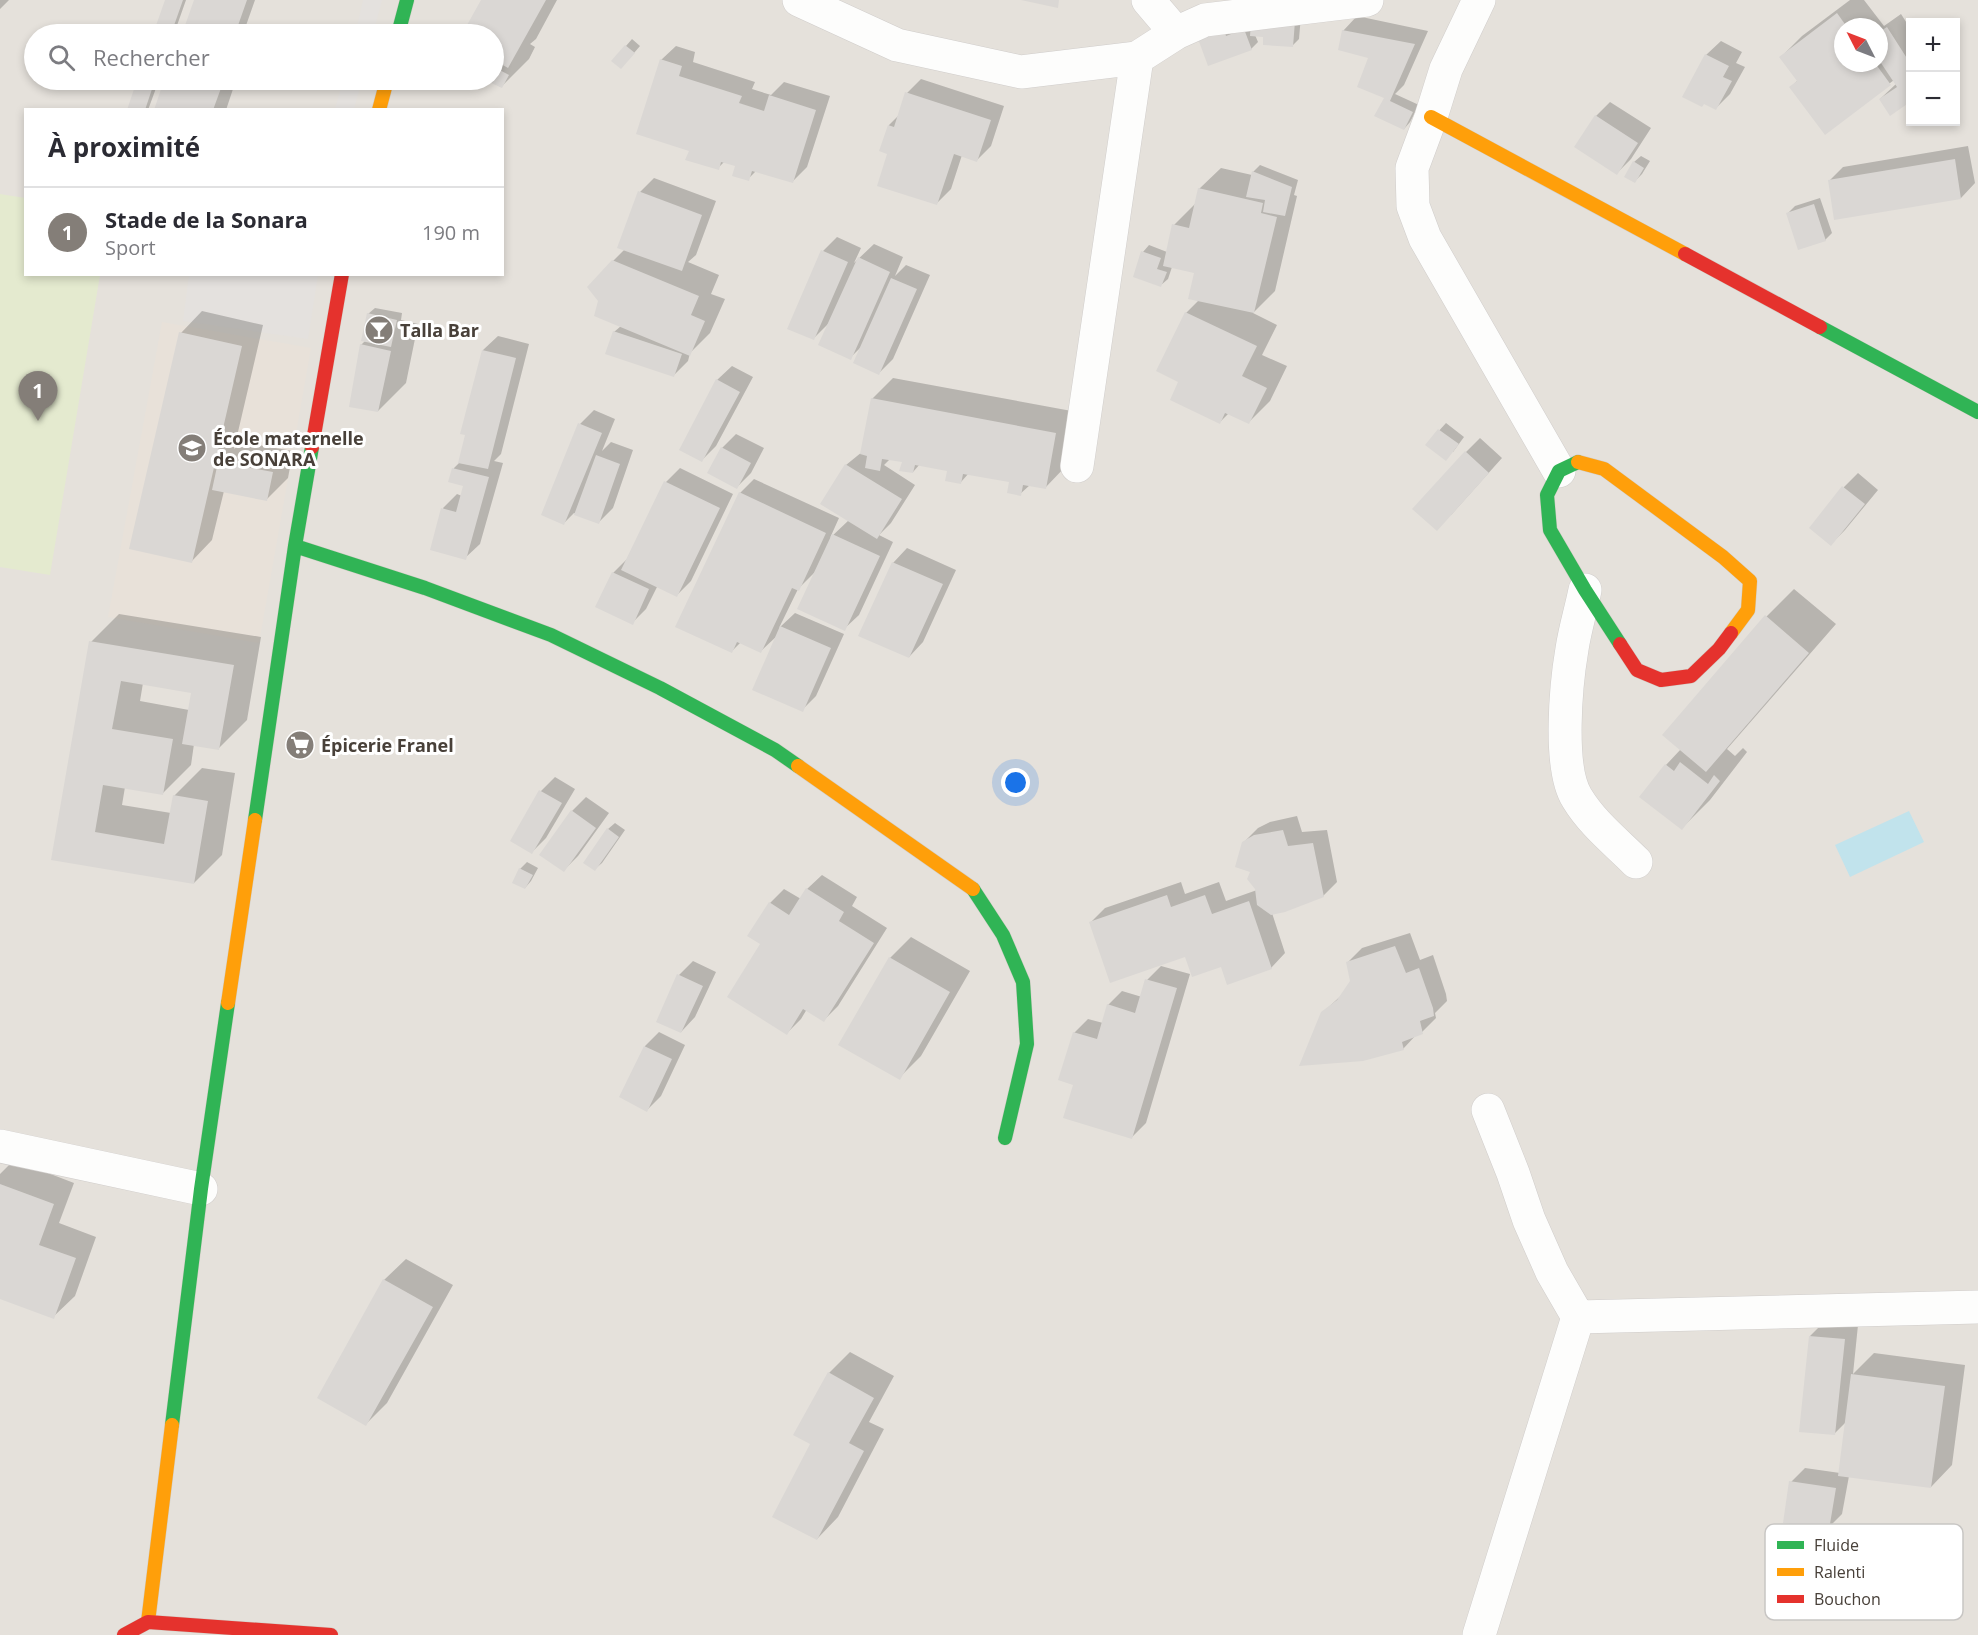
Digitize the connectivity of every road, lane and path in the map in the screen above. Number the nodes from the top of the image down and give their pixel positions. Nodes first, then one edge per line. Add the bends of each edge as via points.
1 (407, 0) edge
2 (799, 0) edge
3 (1148, 0) edge
4 (1367, 0) edge
5 (1479, 0) edge
6 (401, 24) edge
7 (1176, 33) junction
8 (1137, 58) junction
9 (384, 90) edge
10 (380, 108) edge
11 (1431, 117) junction
12 (342, 276) edge
13 (1978, 412) edge
14 (1077, 466) dead end
15 (1559, 471) junction
16 (296, 546) junction
17 (1585, 590) junction
18 (1636, 862) dead end
19 (1488, 1110) dead end
20 (1005, 1138) dead end
21 (0, 1146) edge
22 (201, 1189) junction
23 (1978, 1307) edge
24 (1578, 1317) junction
25 (148, 1622) junction
26 (124, 1635) edge
27 (331, 1635) edge
28 (1479, 1635) edge

1 - 6 main road
2 - 8 street via 897,45 1021,72
3 - 7 street
4 - 7 street via 1205,20
5 - 11 street via 1446,69
7 - 8 street
8 - 14 street
9 - 10 main road
11 - 13 main road
11 - 15 street via 1412,168 1413,206 1431,249
12 - 16 main road
15 - 17 main road via 1547,495 1550,530
15 - 17 main road via 1578,462 1604,469 1750,581 1748,610 1719,649 1691,676 1661,680 1636,670
16 - 20 main road via 551,635 660,688 775,750 973,888 1004,935 1023,982 1027,1044
16 - 22 main road
17 - 18 street via 1572,649 1566,763 1576,797
19 - 24 street via 1529,1220
21 - 22 street
22 - 25 main road
23 - 24 street
24 - 28 street
25 - 26 main road
25 - 27 main road

